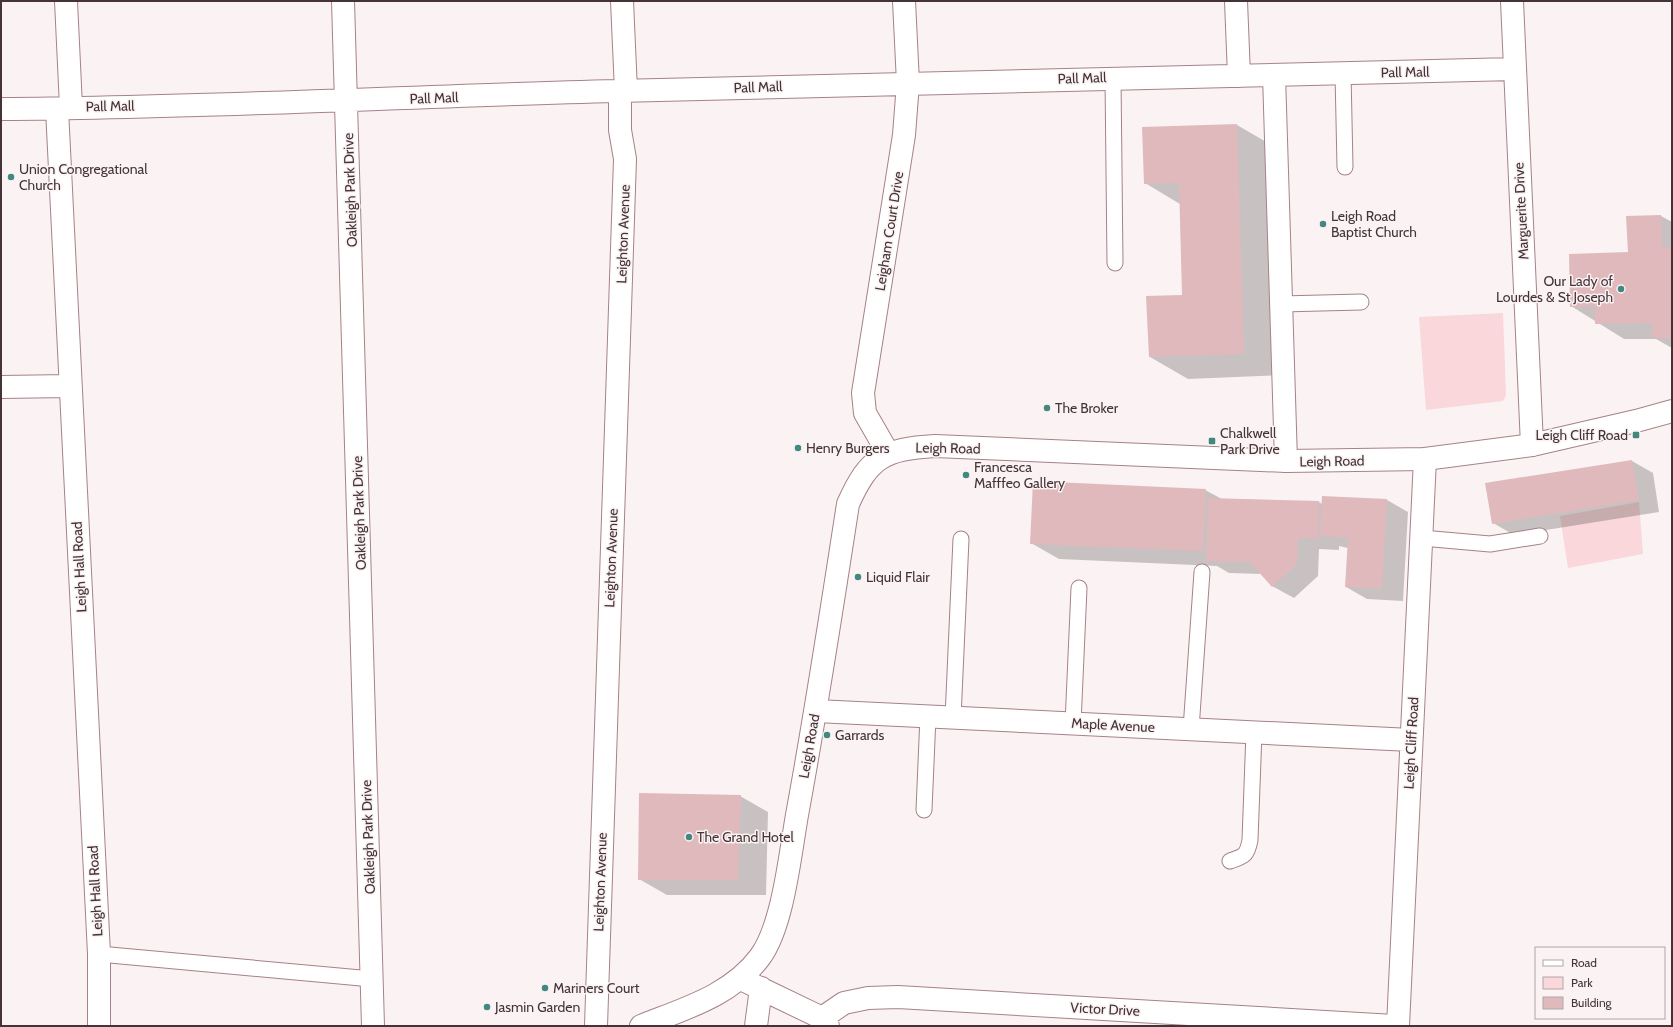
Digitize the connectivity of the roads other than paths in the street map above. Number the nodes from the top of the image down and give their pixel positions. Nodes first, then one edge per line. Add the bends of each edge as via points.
1 (66, 1) edge
2 (343, 1) edge
3 (622, 1) edge
4 (904, 1) edge
5 (1236, 1) edge
6 (1512, 1) edge
7 (1514, 69) junction
8 (1343, 73) junction
9 (1274, 75) junction
10 (1239, 76) junction
11 (1113, 78) junction
12 (908, 83) junction
13 (623, 91) junction
14 (347, 101) junction
15 (64, 108) junction
16 (1, 109) edge
17 (1345, 167) dead end
18 (1114, 263) dead end
19 (1361, 302) dead end
20 (1281, 304) junction
21 (70, 386) junction
22 (1, 387) edge
23 (1672, 411) edge
24 (1532, 445) junction
25 (888, 453) junction
26 (1425, 459) junction
27 (1286, 461) junction
28 (1540, 536) dead end
29 (1422, 538) junction
30 (961, 539) dead end
31 (1202, 572) dead end
32 (1079, 588) dead end
33 (816, 711) junction
34 (928, 716) junction
35 (953, 718) junction
36 (1073, 724) junction
37 (1191, 729) junction
38 (1254, 732) junction
39 (1411, 740) junction
40 (924, 810) dead end
41 (1230, 861) dead end
42 (98, 954) junction
43 (372, 979) junction
44 (741, 979) junction
45 (761, 988) junction
46 (825, 1022) edge
47 (98, 1026) edge
48 (373, 1026) edge
49 (596, 1026) edge
50 (641, 1026) edge
51 (756, 1026) edge
52 (1394, 1026) edge
53 (1398, 1026) edge

1 - 15 street, Leigh Hall Road
2 - 14 street, Oakleigh Park Drive
3 - 13 street, Leighton Avenue
4 - 12 street, Leigham Court Drive
5 - 10 street
6 - 7 street, Marguerite Drive
7 - 8 street, Pall Mall
7 - 24 street, Marguerite Drive
8 - 9 street, Pall Mall
8 - 17 lane
9 - 10 street, Pall Mall
9 - 20 street
10 - 11 street, Pall Mall
11 - 12 street, Pall Mall
11 - 18 lane
12 - 13 street, Pall Mall
12 - 25 street, Leigham Court Drive via 904,136 863,393 866,413
13 - 14 street, Pall Mall
13 - 49 street, Leighton Avenue via 620,130 625,159
14 - 15 street, Pall Mall
14 - 43 street, Oakleigh Park Drive
15 - 16 street, Pall Mall
15 - 21 street, Leigh Hall Road
19 - 20 lane
20 - 27 street
21 - 22 street
21 - 42 street, Leigh Hall Road
23 - 24 street, Leigh Road
24 - 26 street, Leigh Road
25 - 27 street, Leigh Road via 908,447 935,446
25 - 33 street, Leigh Road via 871,466 859,481 848,504
26 - 27 street, Leigh Road
26 - 29 street, Leigh Cliff Road
28 - 29 lane via 1490,544
29 - 39 street, Leigh Cliff Road
30 - 35 lane
31 - 37 lane
32 - 36 lane
33 - 34 street, Maple Avenue
33 - 44 street, Leigh Road via 778,920 760,956
34 - 35 street, Maple Avenue
34 - 40 lane
35 - 36 street, Maple Avenue
36 - 37 street, Maple Avenue
37 - 38 street, Maple Avenue
38 - 39 street, Maple Avenue
38 - 41 lane via 1248,851 1244,856
39 - 53 street, Leigh Cliff Road
42 - 43 lane
42 - 47 street, Leigh Hall Road
43 - 48 street, Oakleigh Park Drive
44 - 45 street
44 - 50 street, Leigh Road via 711,997
45 - 46 street
45 - 51 street
46 - 52 street, Victor Drive via 844,1003 868,998 898,997

